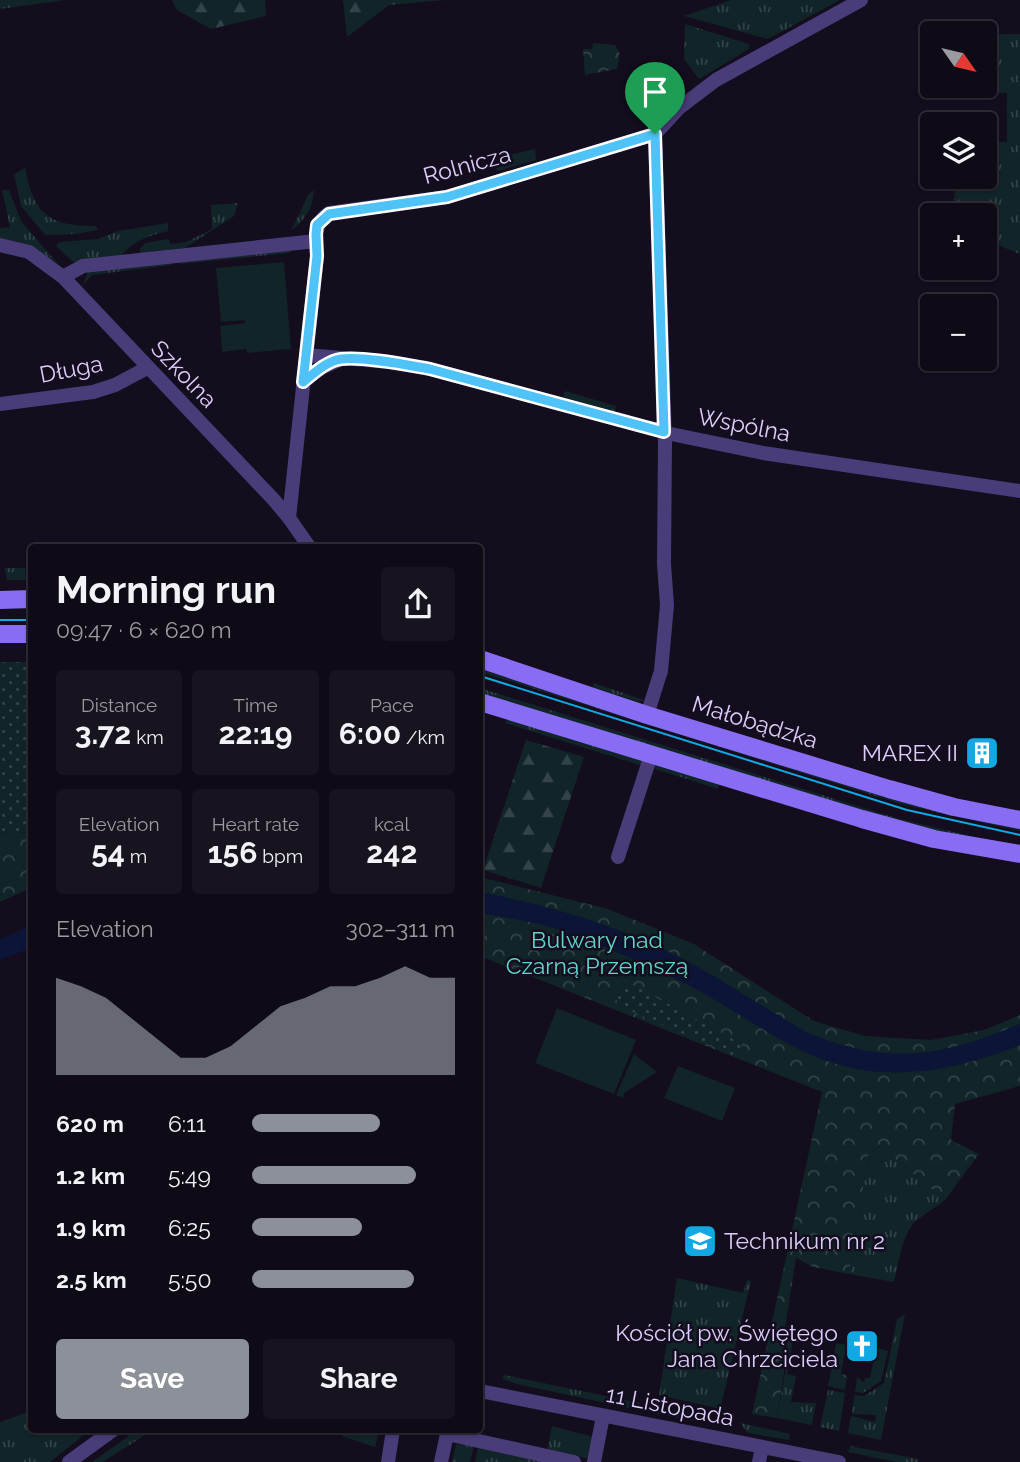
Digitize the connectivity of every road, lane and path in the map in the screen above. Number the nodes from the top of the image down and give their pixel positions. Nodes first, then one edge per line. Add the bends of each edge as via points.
1 (861, 0) edge
2 (655, 134) junction
3 (316, 241) junction
4 (0, 245) edge
5 (63, 277) junction
6 (306, 355) junction
7 (341, 359) junction
8 (147, 368) junction
9 (303, 382) junction
10 (0, 404) edge
11 (664, 432) junction
12 (1020, 491) edge
13 (290, 497) junction
14 (274, 500) junction
15 (289, 518) junction
16 (307, 544) edge
17 (28, 599) edge
18 (0, 600) edge
19 (0, 634) edge
20 (28, 634) edge
21 (483, 660) edge
22 (483, 703) edge
23 (648, 715) junction
24 (651, 755) junction
25 (1020, 820) edge
26 (1020, 854) edge
27 (618, 857) dead end
28 (484, 1390) edge
29 (604, 1416) junction
30 (109, 1433) edge
31 (393, 1433) edge
32 (760, 1455) edge
33 (71, 1461) edge
34 (388, 1462) edge
35 (441, 1462) edge
36 (574, 1462) edge
37 (594, 1462) edge
38 (839, 1462) edge

1 - 2 street via 707,86 678,108
2 - 3 street, Rolnicza via 447,197 329,214 317,225
2 - 11 street
3 - 5 street via 83,266
3 - 6 street
4 - 5 street, Szkolna via 29,252
5 - 8 street, Szkolna
6 - 7 street, Wspólna
6 - 9 street
7 - 9 street
7 - 11 street, Wspólna via 430,369
8 - 10 street, Długa via 93,392
8 - 14 street, Szkolna
9 - 13 street
11 - 12 street, Wspólna via 763,453
11 - 23 street via 667,606 661,671
13 - 14 street
13 - 15 street
14 - 15 street, Szkolna
15 - 16 street, Szkolna
17 - 18 street
19 - 20 street
21 - 23 street, Małobądzka
22 - 24 street
23 - 25 street, Małobądzka via 920,798
24 - 26 street via 934,839
24 - 27 street
28 - 29 street, 11 Listopada
29 - 32 street, 11 Listopada
29 - 37 street
30 - 33 street
31 - 34 street
32 - 38 street, 11 Listopada
35 - 36 street via 447,1434

